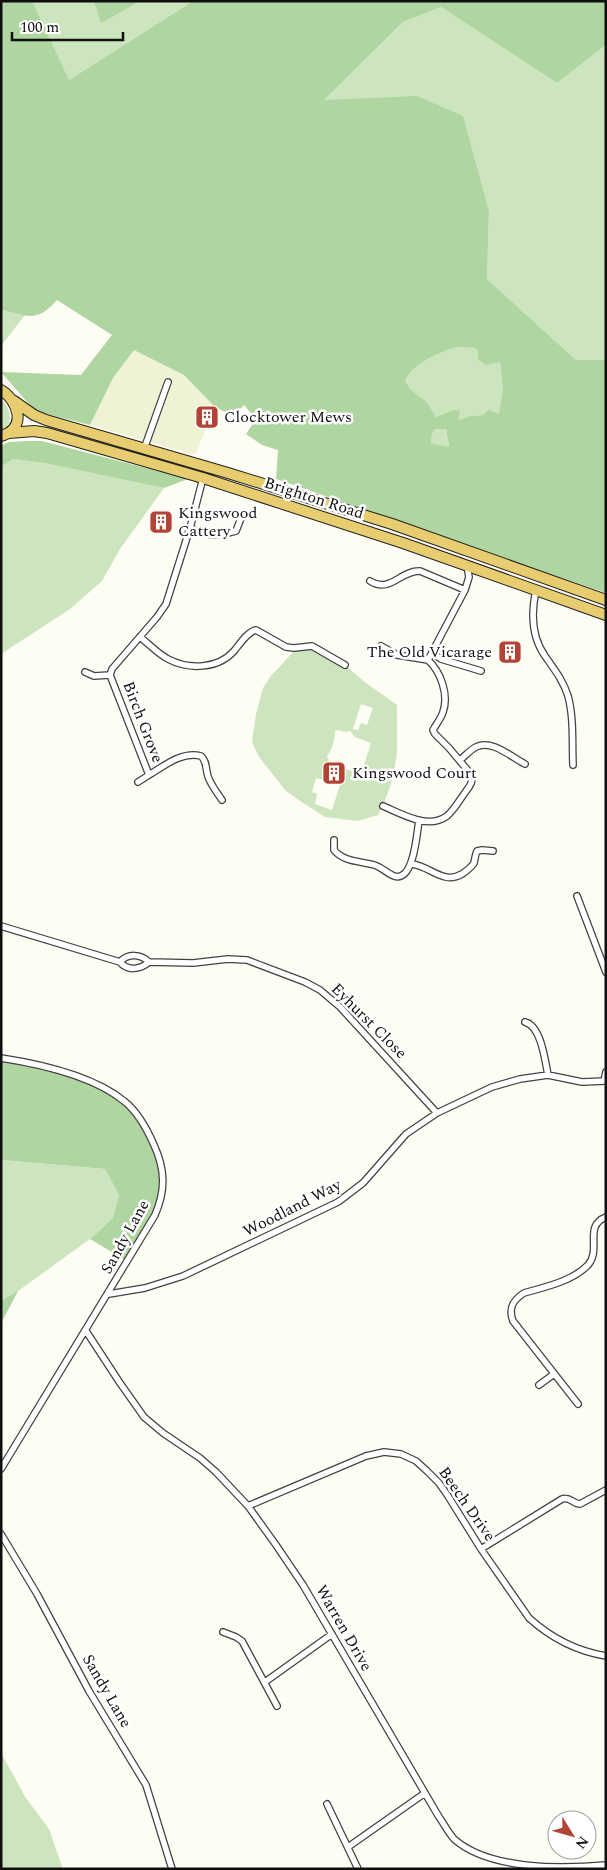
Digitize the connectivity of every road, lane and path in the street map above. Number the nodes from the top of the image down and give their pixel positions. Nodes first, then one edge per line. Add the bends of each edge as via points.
1 (168, 382) dead end
2 (1, 390) edge
3 (14, 401) junction
4 (5, 435) edge
5 (144, 449) junction
6 (203, 478) junction
7 (246, 515) dead end
8 (190, 528) junction
9 (467, 565) junction
10 (370, 581) dead end
11 (465, 590) junction
12 (536, 590) junction
13 (606, 600) edge
14 (606, 615) edge
15 (140, 637) junction
16 (381, 646) dead end
17 (432, 653) junction
18 (428, 660) junction
19 (345, 664) dead end
20 (481, 671) dead end
21 (85, 672) dead end
22 (110, 675) junction
23 (460, 760) junction
24 (525, 764) dead end
25 (573, 765) dead end
26 (149, 775) junction
27 (138, 782) dead end
28 (222, 800) dead end
29 (383, 806) dead end
30 (419, 820) junction
31 (334, 840) dead end
32 (493, 851) dead end
33 (412, 864) junction
34 (577, 896) dead end
35 (1, 926) edge
36 (120, 962) junction
37 (149, 962) junction
38 (606, 972) edge
39 (525, 1022) dead end
40 (1, 1058) edge
41 (606, 1072) edge
42 (548, 1075) junction
43 (605, 1082) edge
44 (437, 1113) junction
45 (606, 1217) edge
46 (109, 1294) junction
47 (86, 1331) junction
48 (554, 1374) junction
49 (539, 1385) dead end
50 (578, 1404) dead end
51 (1, 1469) edge
52 (606, 1490) edge
53 (248, 1506) junction
54 (1, 1534) edge
55 (481, 1549) junction
56 (223, 1632) dead end
57 (332, 1634) junction
58 (606, 1656) edge
59 (265, 1682) junction
60 (277, 1706) dead end
61 (425, 1793) junction
62 (327, 1804) dead end
63 (348, 1847) junction
64 (606, 1865) edge
65 (567, 1868) edge
66 (172, 1869) edge
67 (358, 1869) edge

1 - 5 street
2 - 3 highway, Brighton Road
3 - 4 highway via 18,419
3 - 5 highway, Brighton Road via 40,418
4 - 6 highway, Brighton Road via 34,431 47,433
5 - 13 highway, Brighton Road via 392,524
6 - 8 street, Birch Grove
6 - 9 highway, Brighton Road
7 - 8 street via 241,518 236,531 222,535 195,532
8 - 15 street, Birch Grove via 166,604
9 - 11 street via 469,577
9 - 12 highway, Brighton Road
10 - 11 street via 386,585 420,571
11 - 17 street
12 - 14 highway, Brighton Road
12 - 25 street via 532,606 534,632 568,696
15 - 19 street via 168,659 191,667 208,666 222,660 256,630 286,647 312,646
15 - 22 street, Birch Grove via 112,668
16 - 18 street via 397,655
17 - 18 street
17 - 20 street via 441,659
18 - 23 street via 440,676 445,702 433,730
21 - 22 street via 94,676
22 - 26 street, Birch Grove
23 - 24 street via 475,748 487,745
23 - 30 street via 472,776 470,786 447,816 432,822
26 - 27 street
26 - 28 street, Birch Grove via 174,760 198,755 204,758 210,780
29 - 30 street
30 - 33 street
31 - 33 street via 334,850 342,857 375,865 396,876 402,876
32 - 33 street via 477,851 470,868 453,877 441,876
34 - 38 street
35 - 36 street, Eyhurst Close
36 - 37 street, Eyhurst Close via 131,956
36 - 37 street, Eyhurst Close via 130,969 140,968
37 - 44 street, Eyhurst Close via 247,960 305,982 340,1007
39 - 42 street via 531,1024 537,1034
40 - 46 street, Sandy Lane via 40,1064 100,1085 131,1108 153,1142 160,1159 164,1183 162,1196 155,1215
41 - 43 street
42 - 43 street, Woodland Way via 582,1082
42 - 44 street, Woodland Way via 492,1087
44 - 46 street, Woodland Way via 406,1134 363,1183 338,1202 183,1276 146,1288
45 - 48 street via 595,1225 594,1255 590,1263 580,1272 524,1293 512,1305 510,1314 513,1321
46 - 47 street, Sandy Lane
47 - 51 street, Sandy Lane
47 - 53 street, Warren Drive via 144,1417 206,1462
48 - 49 street
48 - 50 street
52 - 55 street via 580,1504 562,1499
53 - 55 street, Beech Drive via 366,1456 384,1452 401,1454 416,1461 439,1484
53 - 57 street, Warren Drive via 303,1585
54 - 66 street, Sandy Lane via 146,1785
55 - 58 street, Beech Drive via 529,1618 540,1628 578,1650
56 - 59 street via 242,1641
57 - 59 street
57 - 61 street, Warren Drive
59 - 60 street
61 - 63 street
61 - 65 street, Warren Drive via 454,1839 474,1853 522,1866
62 - 63 street
63 - 67 street
64 - 65 street, Warren Drive

